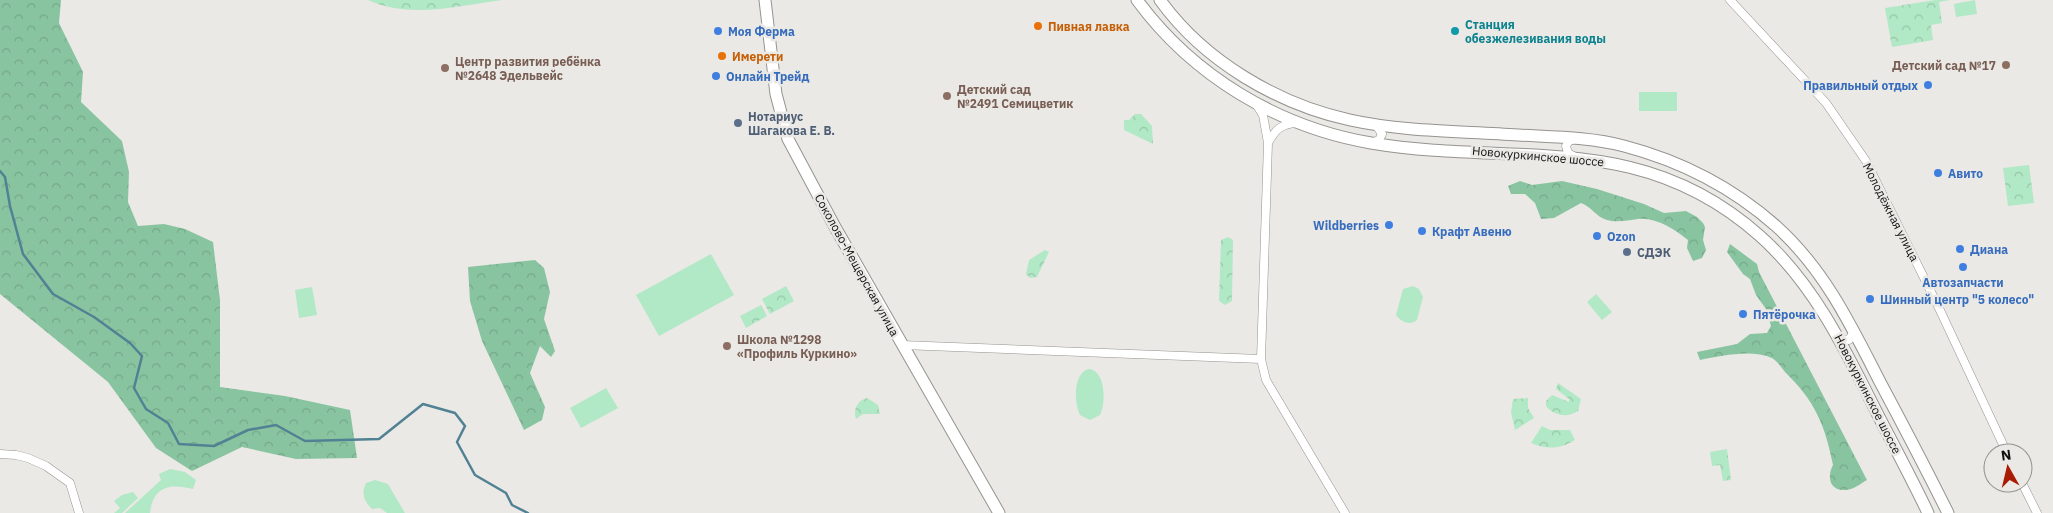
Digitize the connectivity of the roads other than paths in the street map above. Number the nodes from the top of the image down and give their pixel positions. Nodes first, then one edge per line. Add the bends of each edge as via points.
1 (765, 0) edge
2 (1138, 0) edge
3 (1160, 0) edge
4 (1730, 0) edge
5 (1254, 103) junction
6 (1298, 123) junction
7 (1376, 124) junction
8 (1577, 139) junction
9 (1268, 143) junction
10 (1372, 143) junction
11 (1576, 157) junction
12 (1853, 328) junction
13 (1838, 336) junction
14 (902, 345) junction
15 (1261, 359) junction
16 (2002, 443) edge
17 (0, 454) edge
18 (2027, 493) edge
19 (1921, 499) junction
20 (79, 513) edge
21 (998, 513) edge
22 (1345, 513) edge
23 (1923, 513) edge
24 (1928, 513) edge
25 (1948, 513) edge
26 (2037, 513) edge

1 - 14 main road, Соколово-Мещерская улица via 776,94 784,130
2 - 5 main road, Новокуркинское шоссе via 1166,34 1193,59
3 - 7 main road, Новокуркинское шоссе via 1206,48 1250,80 1304,106
4 - 16 street, Молодёжная улица via 1826,103 1866,161
5 - 6 main road, Новокуркинское шоссе
5 - 9 street via 1263,115
6 - 9 street via 1282,125
6 - 10 main road, Новокуркинское шоссе
7 - 8 main road, Новокуркинское шоссе
7 - 10 street via 1382,134
8 - 11 street via 1569,141 1566,146 1568,153
8 - 12 main road, Новокуркинское шоссе via 1653,154 1726,187 1797,247 1832,292
9 - 15 street
10 - 11 main road, Новокуркинское шоссе
11 - 13 main road, Новокуркинское шоссе via 1642,170 1714,201 1781,256 1814,298
12 - 13 street via 1849,340
12 - 25 main road, Новокуркинское шоссе
13 - 19 main road, Новокуркинское шоссе
14 - 15 street
14 - 21 main road, Соколово-Мещерская улица
15 - 22 street via 1266,380
17 - 20 street via 28,458 70,483
18 - 26 street
19 - 23 main road
19 - 24 main road, Новокуркинское шоссе

